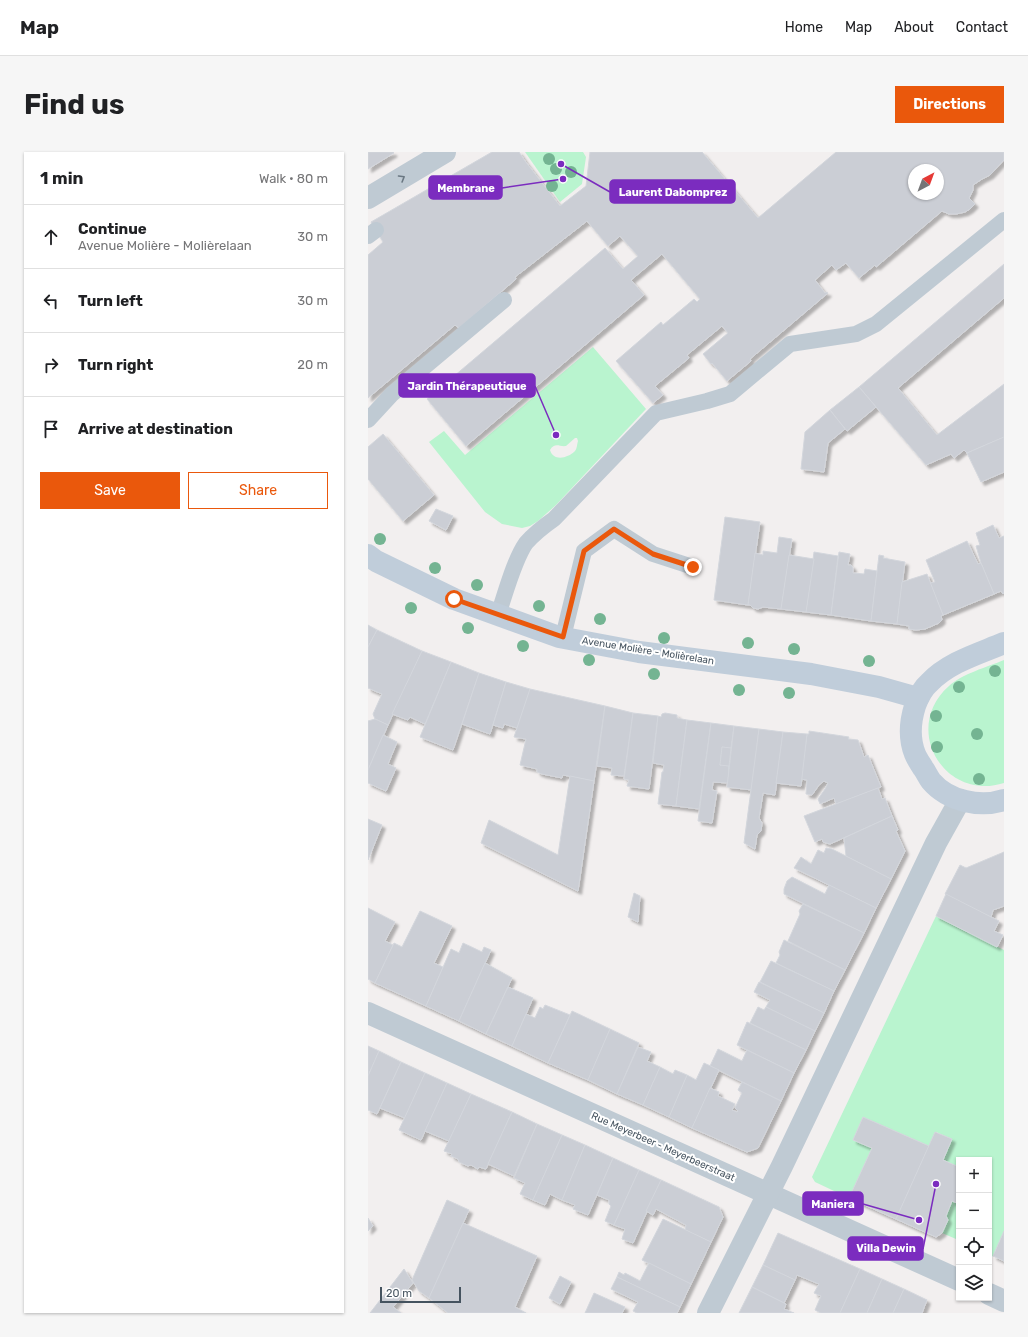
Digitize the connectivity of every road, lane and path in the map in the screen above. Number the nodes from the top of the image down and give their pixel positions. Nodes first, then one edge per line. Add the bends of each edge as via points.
1 (446, 152) edge
2 (368, 198) edge
3 (1004, 220) edge
4 (504, 300) dead end
5 (368, 420) edge
6 (368, 556) edge
7 (693, 567) dead end
8 (498, 615) junction
9 (563, 637) junction
10 (1004, 643) edge
11 (918, 698) junction
12 (960, 800) junction
13 (1004, 800) edge
14 (368, 1013) edge
15 (768, 1194) junction
16 (956, 1279) edge
17 (992, 1295) edge
18 (1004, 1301) edge
19 (708, 1313) edge

2 -> 1 street
3 - 8 lane via 876,324 856,334 790,344 730,394 656,414 554,519 527,542 520,553
4 - 5 lane via 392,394
6 - 8 street, Avenue Molière - Molièrelaan via 454,599
7 - 9 lane via 653,554 614,529 584,551
8 - 9 street, Avenue Molière - Molièrelaan
9 - 11 street, Avenue Molière - Molièrelaan via 639,652 811,674 879,687
10 - 11 street via 941,671
11 - 12 street via 912,718 911,735 915,755 932,781
12 - 13 street via 978,803
12 - 15 street via 936,843
14 - 15 street, Rue Meyerbeer - Meyerbeerstraat
15 - 16 street, Rue Meyerbeer - Meyerbeerstraat
15 - 19 street
17 - 18 street

